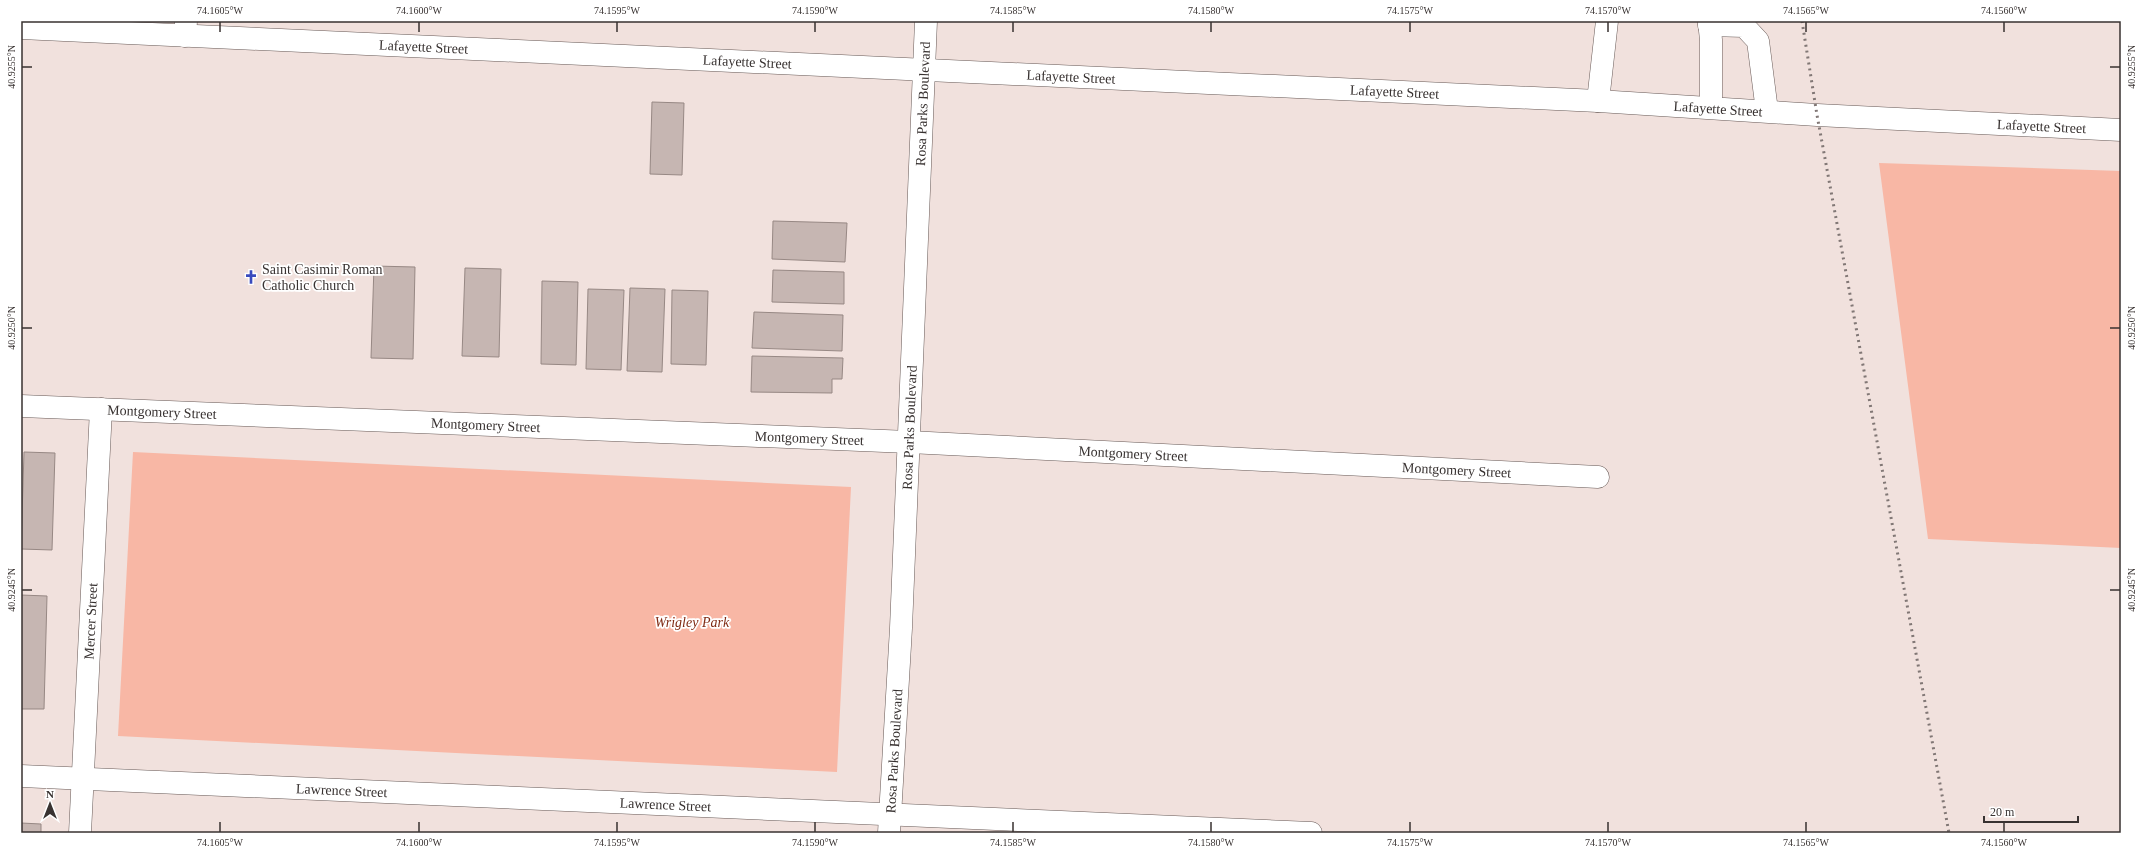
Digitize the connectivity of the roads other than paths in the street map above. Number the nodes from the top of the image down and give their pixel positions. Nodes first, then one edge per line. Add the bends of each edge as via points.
1 (926, 21) edge
2 (1607, 21) edge
3 (1709, 23) edge
4 (21, 28) edge
5 (185, 28) edge
6 (924, 69) junction
7 (1598, 100) junction
8 (1711, 107) junction
9 (1768, 111) junction
10 (2121, 130) edge
11 (21, 406) edge
12 (101, 409) junction
13 (908, 442) junction
14 (1598, 477) dead end
15 (21, 776) edge
16 (83, 778) junction
17 (889, 824) edge
18 (80, 833) edge
19 (1311, 833) edge

1 - 6 street, Rosa Parks Boulevard
2 - 7 street
3 - 8 street
3 - 9 street via 1744,26 1758,41
4 - 5 street, Lafayette Street
5 - 6 street, Lafayette Street
6 - 7 street, Lafayette Street
6 - 13 street, Rosa Parks Boulevard
7 - 8 street, Lafayette Street
8 - 9 street, Lafayette Street
9 - 10 street, Lafayette Street
11 - 12 street, Montgomery Street
12 - 13 street, Montgomery Street
12 - 16 street, Mercer Street
13 - 14 street, Montgomery Street
13 - 17 street, Rosa Parks Boulevard
15 - 16 street, Lawrence Street
16 - 17 street, Lawrence Street
16 - 18 street, Mercer Street
17 - 19 street, Lawrence Street

